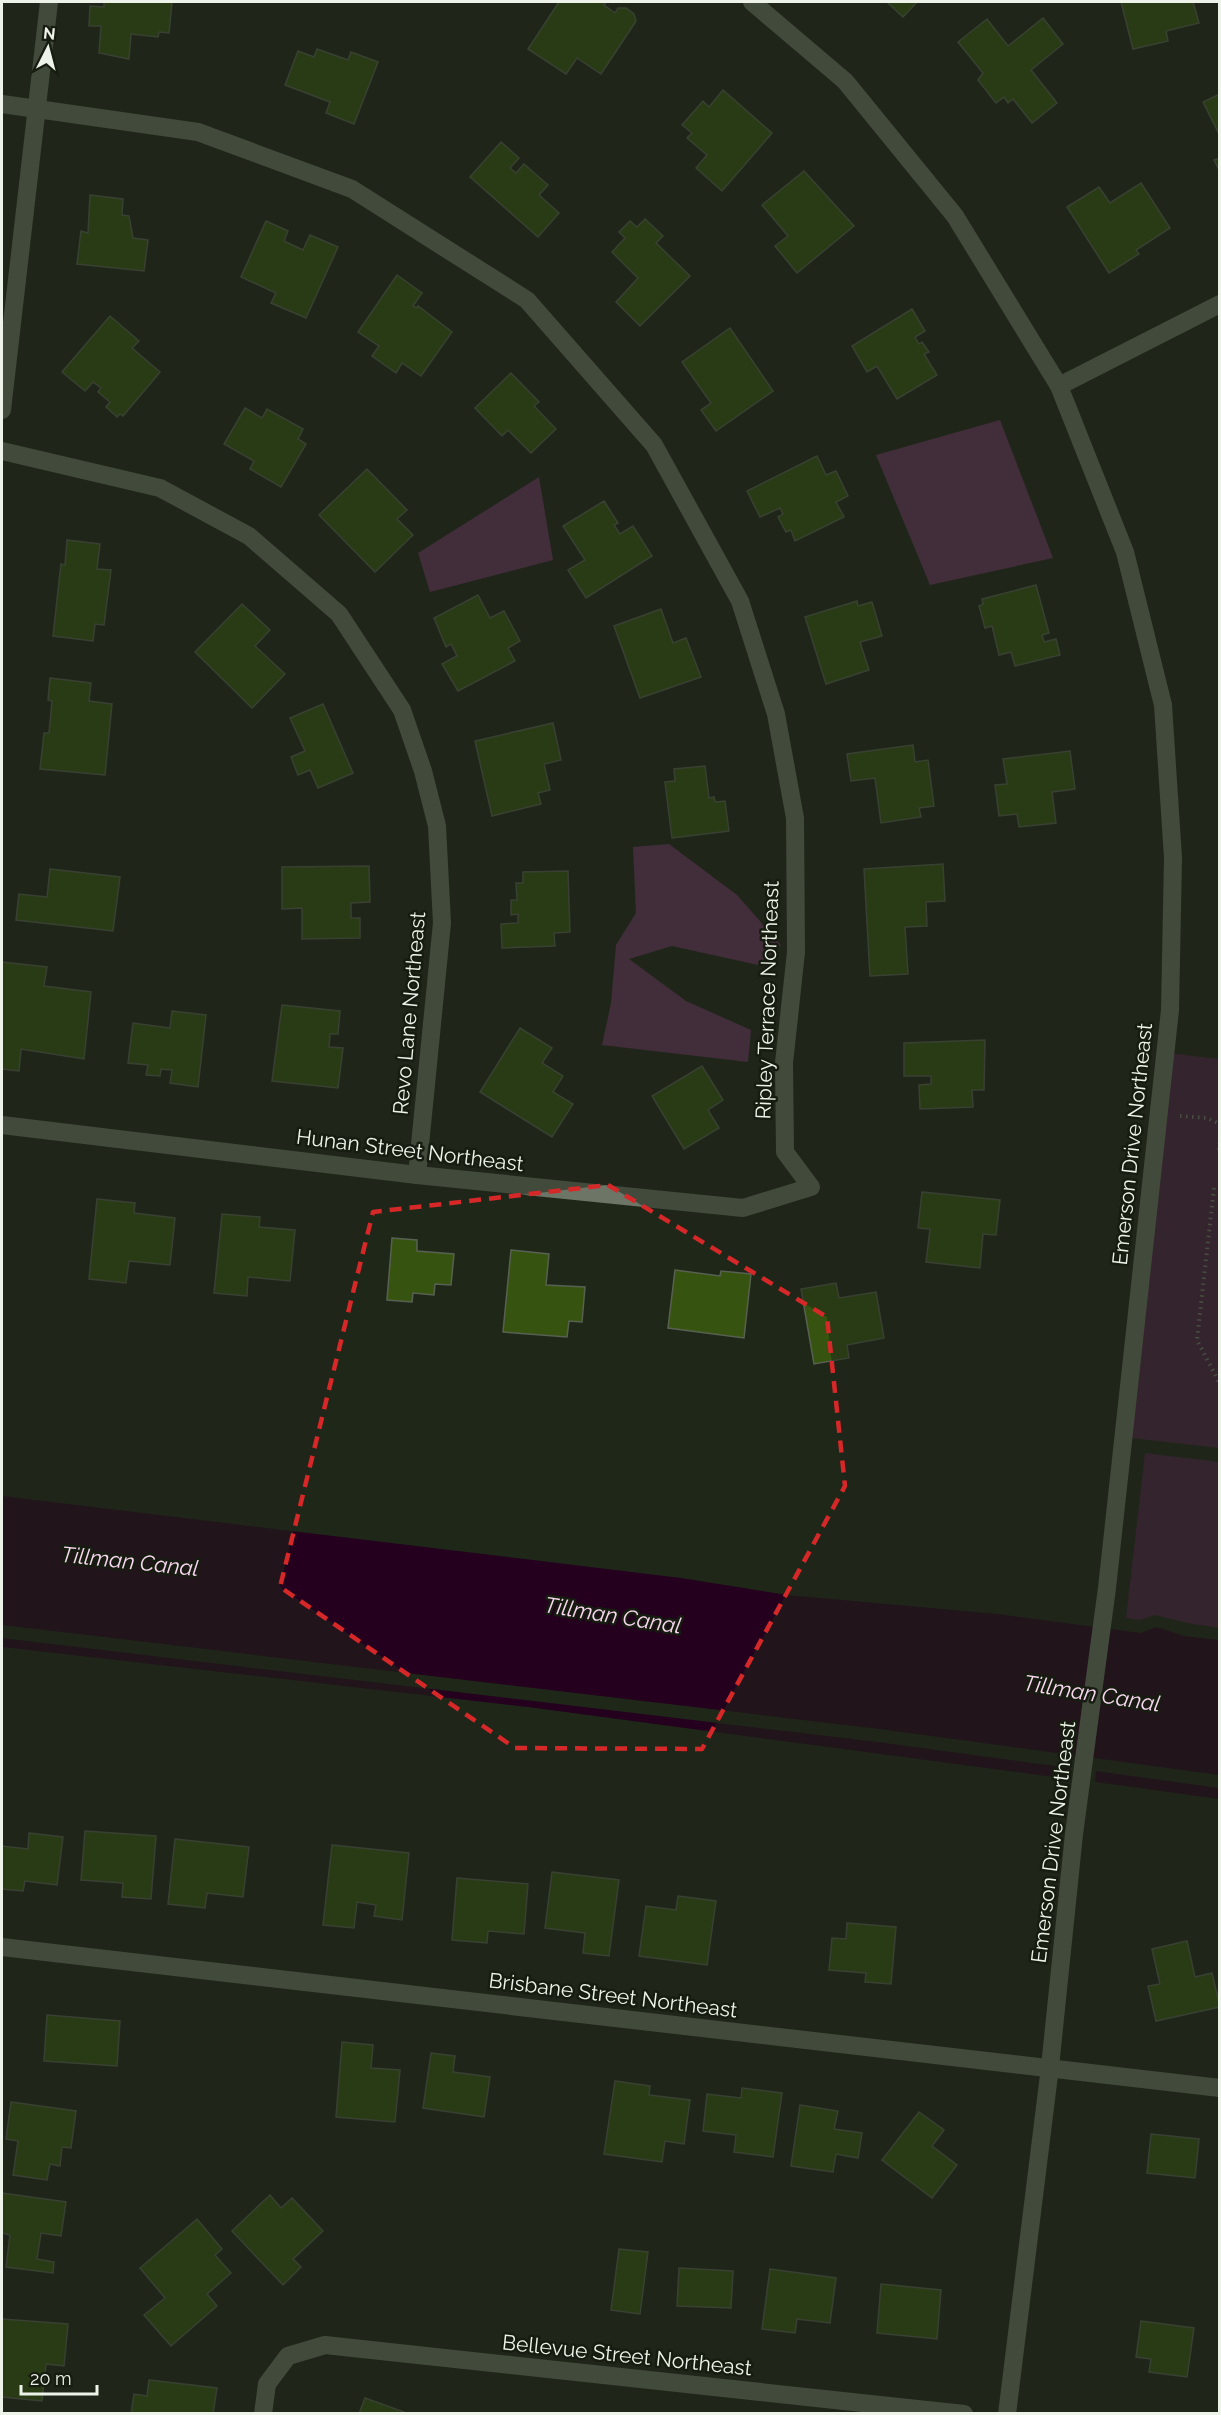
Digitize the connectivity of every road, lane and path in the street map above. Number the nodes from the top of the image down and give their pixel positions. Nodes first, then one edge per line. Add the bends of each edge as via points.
1 (48, 2) edge
2 (752, 2) edge
3 (2, 104) edge
4 (35, 108) junction
5 (1220, 304) edge
6 (1059, 386) junction
7 (2, 410) edge
8 (2, 451) edge
9 (1173, 1115) dead end
10 (1220, 1124) edge
11 (2, 1125) edge
12 (1220, 1140) edge
13 (1219, 1150) edge
14 (417, 1175) junction
15 (812, 1187) joint
16 (1214, 1188) dead end
17 (1220, 1384) edge
18 (2, 1947) edge
19 (1050, 2067) junction
20 (1220, 2088) edge
21 (263, 2414) edge
22 (964, 2414) edge
23 (1007, 2414) edge

1 - 4 street
2 - 6 street, Emerson Drive Northeast via 845,81 955,216
3 - 4 street, Ripley Terrace Northeast
4 - 7 street
4 - 15 street, Ripley Terrace Northeast via 198,132 352,189 527,300 654,445 740,601 776,714 795,818 796,952 784,1063 785,1152
5 - 6 street
6 - 19 street, Emerson Drive Northeast via 1125,552 1161,696 1173,858 1170,1011
8 - 14 street, Revo Lane Northeast via 160,488 249,536 339,614 402,710 437,826 442,923
9 - 10 path via 1206,1118
11 - 14 street, Hunan Street Northeast
12 - 13 path
14 - 15 street, Hunan Street Northeast via 743,1208
16 - 17 path via 1197,1340
18 - 19 street, Brisbane Street Northeast
19 - 20 street, Brisbane Street Northeast
19 - 23 street, Emerson Drive Northeast
21 - 22 street, Bellevue Street Northeast via 267,2384 288,2356 325,2345

